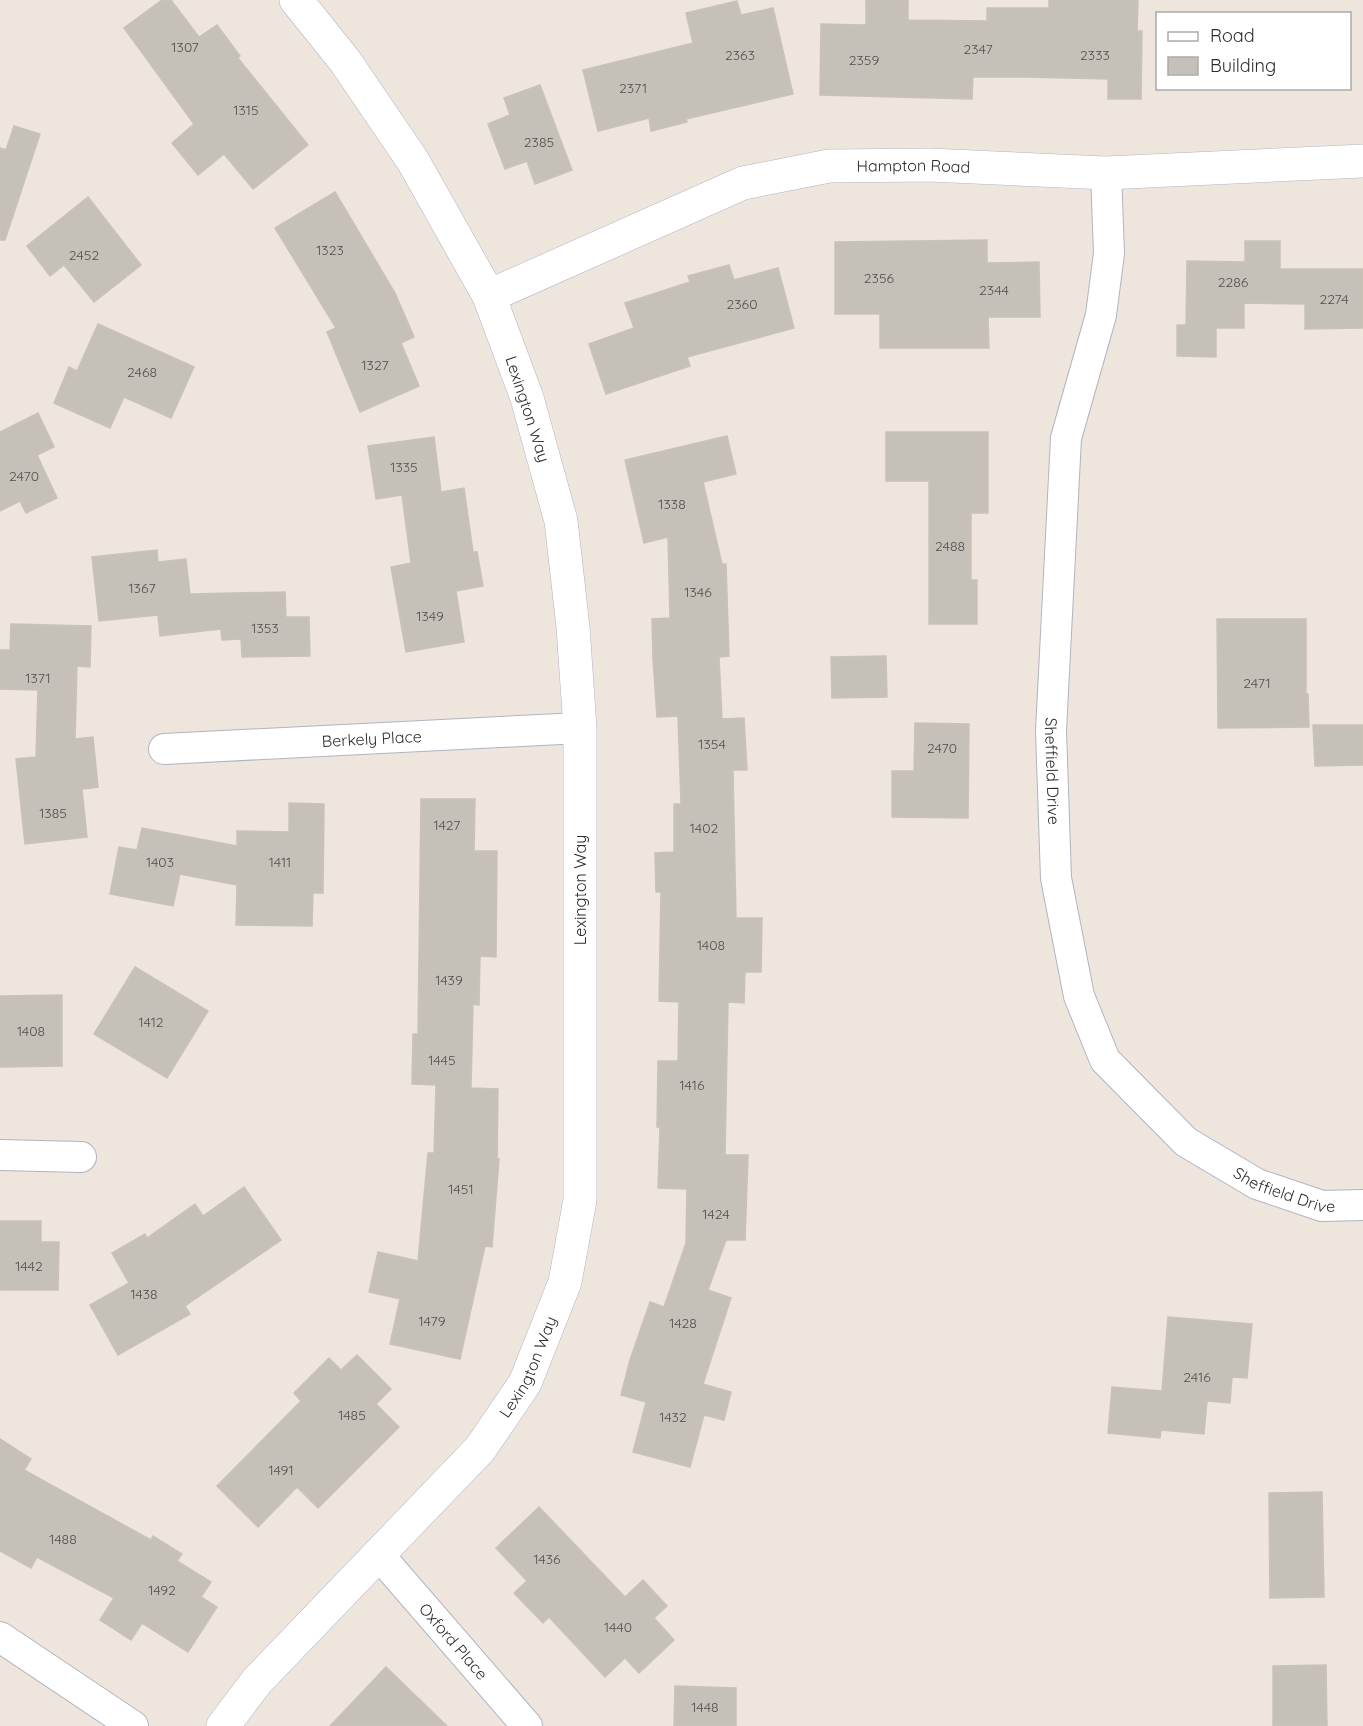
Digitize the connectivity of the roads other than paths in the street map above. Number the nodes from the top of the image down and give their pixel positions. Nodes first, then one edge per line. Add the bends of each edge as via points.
1 (296, 0) edge
2 (1363, 161) edge
3 (1106, 173) junction
4 (489, 296) junction
5 (580, 728) junction
6 (165, 749) dead end
7 (0, 1155) edge
8 (81, 1157) dead end
9 (1363, 1205) edge
10 (379, 1556) junction
11 (0, 1637) edge
12 (133, 1726) edge
13 (223, 1726) edge
14 (527, 1726) edge

1 - 4 street, Lexington Way via 345,62 413,161
2 - 3 street, Hampton Road
3 - 4 street, Hampton Road via 929,165 830,166 743,183
3 - 9 street, Sheffield Drive via 1109,253 1101,315 1066,438 1051,731 1056,878 1079,996 1105,1060 1186,1142 1257,1184 1322,1206
4 - 5 street, Lexington Way via 527,398 561,521
5 - 6 street, Berkely Place
5 - 10 street, Lexington Way via 580,1200 565,1282 525,1383 480,1449
7 - 8 street
10 - 13 street, Lexington Way via 256,1681
10 - 14 street, Oxford Place
11 - 12 street

